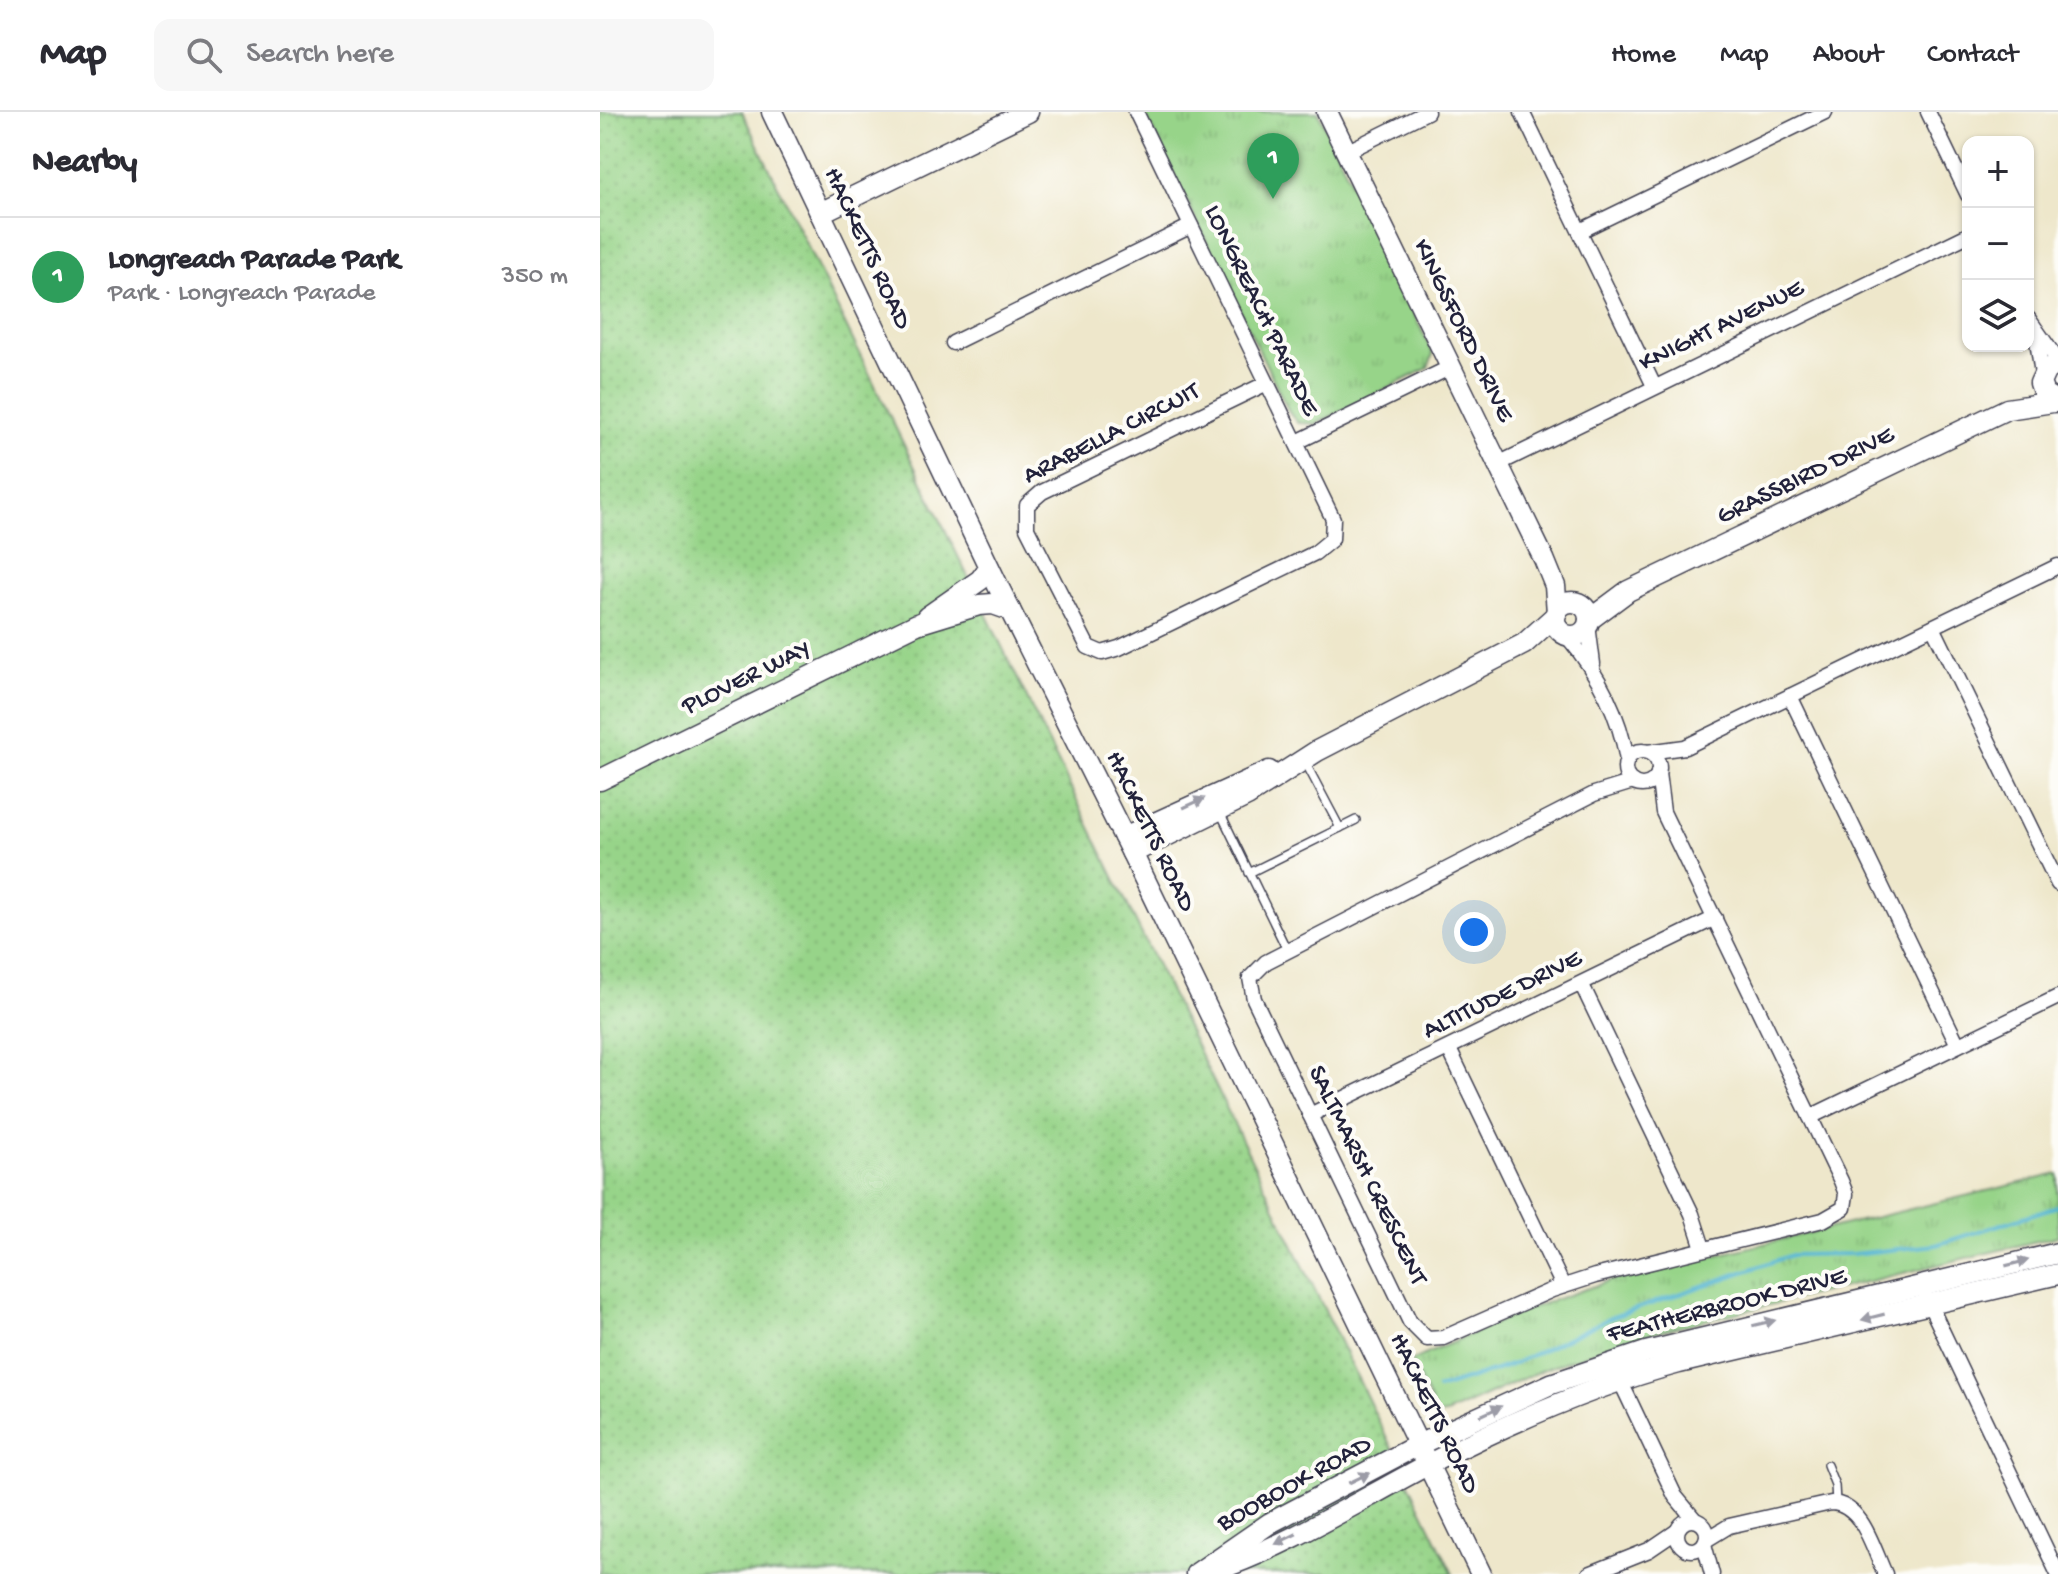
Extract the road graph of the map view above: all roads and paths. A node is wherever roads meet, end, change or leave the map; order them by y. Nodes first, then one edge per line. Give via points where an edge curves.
1 (772, 112) edge
2 (1028, 112) edge
3 (1136, 112) edge
4 (1327, 112) edge
5 (1427, 112) edge
6 (1522, 112) edge
7 (1825, 112) edge
8 (1928, 112) edge
9 (1346, 152) junction
10 (1962, 183) edge
11 (820, 213) junction
12 (1191, 226) junction
13 (1580, 231) junction
14 (1962, 238) edge
15 (2034, 331) edge
16 (953, 343) dead end
17 (1451, 367) junction
18 (2050, 371) edge
19 (1267, 383) junction
20 (1654, 386) junction
21 (2056, 403) edge
22 (2007, 409) junction
23 (1297, 442) junction
24 (1498, 464) junction
25 (1334, 533) joint
26 (2058, 566) edge
27 (989, 568) junction
28 (1010, 610) junction
29 (1571, 619) junction
30 (917, 624) junction
31 (1933, 627) junction
32 (1593, 668) junction
33 (1790, 696) junction
34 (1620, 723) junction
35 (1685, 747) junction
36 (1646, 752) junction
37 (1311, 756) junction
38 (1626, 762) junction
39 (1658, 772) junction
40 (600, 780) edge
41 (1635, 783) junction
42 (1594, 794) junction
43 (1219, 810) junction
44 (1663, 812) junction
45 (1356, 820) dead end
46 (1340, 828) junction
47 (1128, 845) junction
48 (1249, 873) junction
49 (2058, 884) edge
50 (1715, 918) junction
51 (1288, 952) junction
52 (1582, 985) junction
53 (2058, 997) edge
54 (1958, 1045) junction
55 (1449, 1049) junction
56 (1310, 1115) junction
57 (1810, 1117) junction
58 (1703, 1248) junction
59 (2058, 1253) edge
60 (2058, 1274) edge
61 (1563, 1286) junction
62 (1926, 1295) junction
63 (1616, 1372) junction
64 (1420, 1444) junction
65 (1429, 1463) junction
66 (1827, 1465) dead end
67 (1675, 1496) junction
68 (1836, 1503) junction
69 (1678, 1529) junction
70 (1697, 1538) junction
71 (1649, 1550) junction
72 (1711, 1573) edge
73 (1196, 1574) edge
74 (1203, 1574) edge
75 (1481, 1574) edge
76 (1589, 1574) edge
77 (1885, 1574) edge
78 (2058, 1574) edge

1 - 11 street, HACKETTS ROAD
2 - 11 street
3 - 12 street, LONGREACH PARADE
4 - 9 street, KINGSFORD DRIVE
5 - 9 street
6 - 13 street
7 - 13 street
8 - 10 street
9 - 17 street, KINGSFORD DRIVE
11 - 27 street, HACKETTS ROAD
12 - 16 street
12 - 19 street, LONGREACH PARADE
13 - 20 street
14 - 20 street, KNIGHT AVENUE
15 - 18 street
17 - 23 street
17 - 24 street, KINGSFORD DRIVE
18 - 21 street via 2044,394
18 - 22 street, GRASSBIRD DRIVE
19 - 23 street, LONGREACH PARADE
19 - 25 street, ARABELLA CIRCUIT via 1042,492 1027,505 1027,528 1081,638 1102,653 1315,553
20 - 24 street, KNIGHT AVENUE
21 - 22 street, GRASSBIRD DRIVE
22 - 29 street, GRASSBIRD DRIVE
23 - 25 street, LONGREACH PARADE via 1333,519
24 - 29 street, KINGSFORD DRIVE
26 - 31 street
27 - 28 street, HACKETTS ROAD
27 - 30 street, PLOVER WAY
28 - 30 street, PLOVER WAY via 979,605
28 - 47 street, HACKETTS ROAD
29 - 32 street
29 - 32 street
29 - 37 street, GRASSBIRD DRIVE
30 - 40 street, PLOVER WAY
31 - 33 street
31 - 49 street
32 - 34 street
33 - 35 street
33 - 54 street
34 - 36 street
34 - 38 street
35 - 36 street
35 - 39 street
36 - 38 street via 1634,753
36 - 39 street via 1656,760
37 - 43 street, GRASSBIRD DRIVE
37 - 46 lane
47 -> 37 street, GRASSBIRD DRIVE via 1224,789
38 - 41 street via 1626,774
38 - 42 street
39 - 41 street via 1647,783
39 - 44 street
41 - 42 street
41 - 44 street
42 - 51 street, SALTMARSH CRESCENT
43 - 47 street, GRASSBIRD DRIVE
43 - 48 lane
44 - 50 street
45 - 46 lane
46 - 48 lane
47 - 64 street, HACKETTS ROAD via 1261,1127
48 - 51 lane
50 - 52 street, ALTITUDE DRIVE
50 - 57 street
51 - 56 street, SALTMARSH CRESCENT via 1257,968 1250,987
52 - 55 street, ALTITUDE DRIVE
52 - 58 street via 1692,1214
53 - 54 street
54 - 57 street
55 - 56 street, ALTITUDE DRIVE
55 - 61 street
56 - 61 street, SALTMARSH CRESCENT via 1422,1337 1443,1338
57 - 58 street, SALTMARSH CRESCENT via 1841,1181 1846,1202 1837,1214
58 - 61 street, SALTMARSH CRESCENT
62 -> 59 street, FEATHERBROOK DRIVE
60 - 62 street, FEATHERBROOK DRIVE
62 - 63 street, FEATHERBROOK DRIVE via 1679,1363
62 - 78 street
64 -> 63 street, FEATHERBROOK DRIVE via 1551,1384
63 - 65 street, FEATHERBROOK DRIVE
63 - 67 street
64 - 65 street, HACKETTS ROAD
73 -> 64 street, BOOBOOK ROAD via 1270,1523
65 -> 74 street, BOOBOOK ROAD via 1396,1485 1260,1552
65 - 75 street, HACKETTS ROAD
66 - 68 lane
67 - 69 street
67 - 70 street
68 - 70 street
68 - 77 street via 1855,1513
69 - 70 street
69 - 70 street via 1677,1540
69 - 71 street
70 - 71 street
70 - 72 street
71 - 76 street

